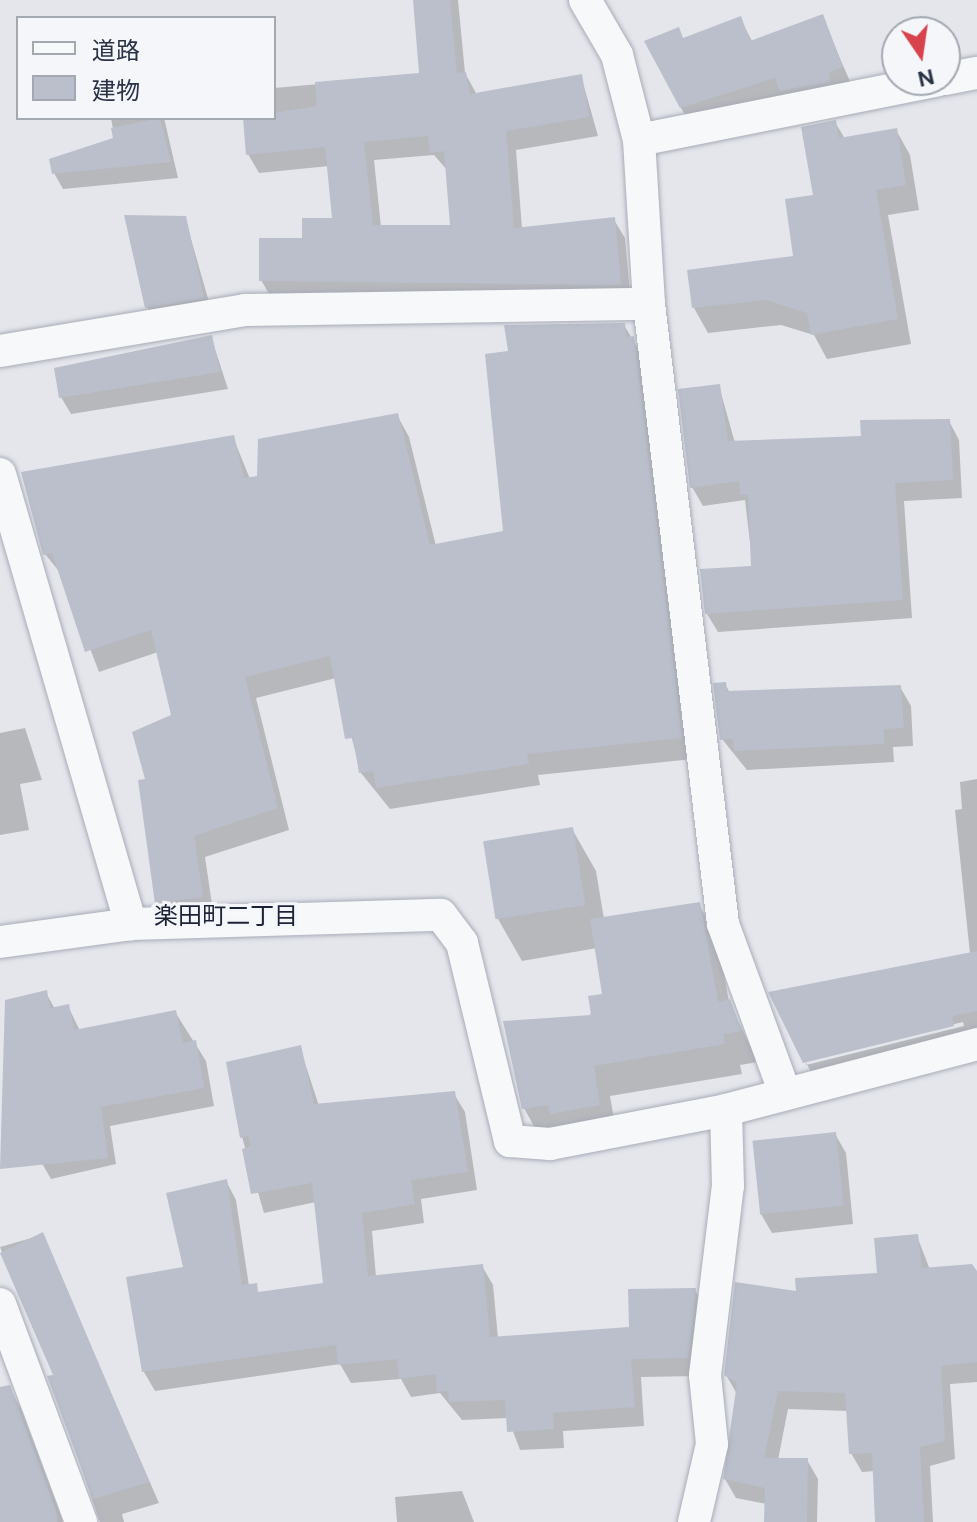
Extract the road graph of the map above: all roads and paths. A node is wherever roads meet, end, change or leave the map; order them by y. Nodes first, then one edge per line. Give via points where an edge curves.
1 (585, 0) edge
2 (881, 91) edge
3 (639, 140) junction
4 (649, 304) junction
5 (0, 351) edge
6 (0, 474) edge
7 (131, 924) junction
8 (0, 942) edge
9 (977, 1044) edge
10 (785, 1093) junction
11 (726, 1110) junction
12 (0, 1304) edge
13 (81, 1522) edge
14 (694, 1522) edge

1 - 3 street via 617,55
2 - 3 street
3 - 4 street
4 - 5 street via 245,310
4 - 10 street via 723,924
6 - 7 street
7 - 8 street
7 - 11 street via 441,915 462,943 510,1141 550,1144
9 - 10 street
10 - 11 street
11 - 14 street via 728,1186 705,1375 712,1444
12 - 13 street

